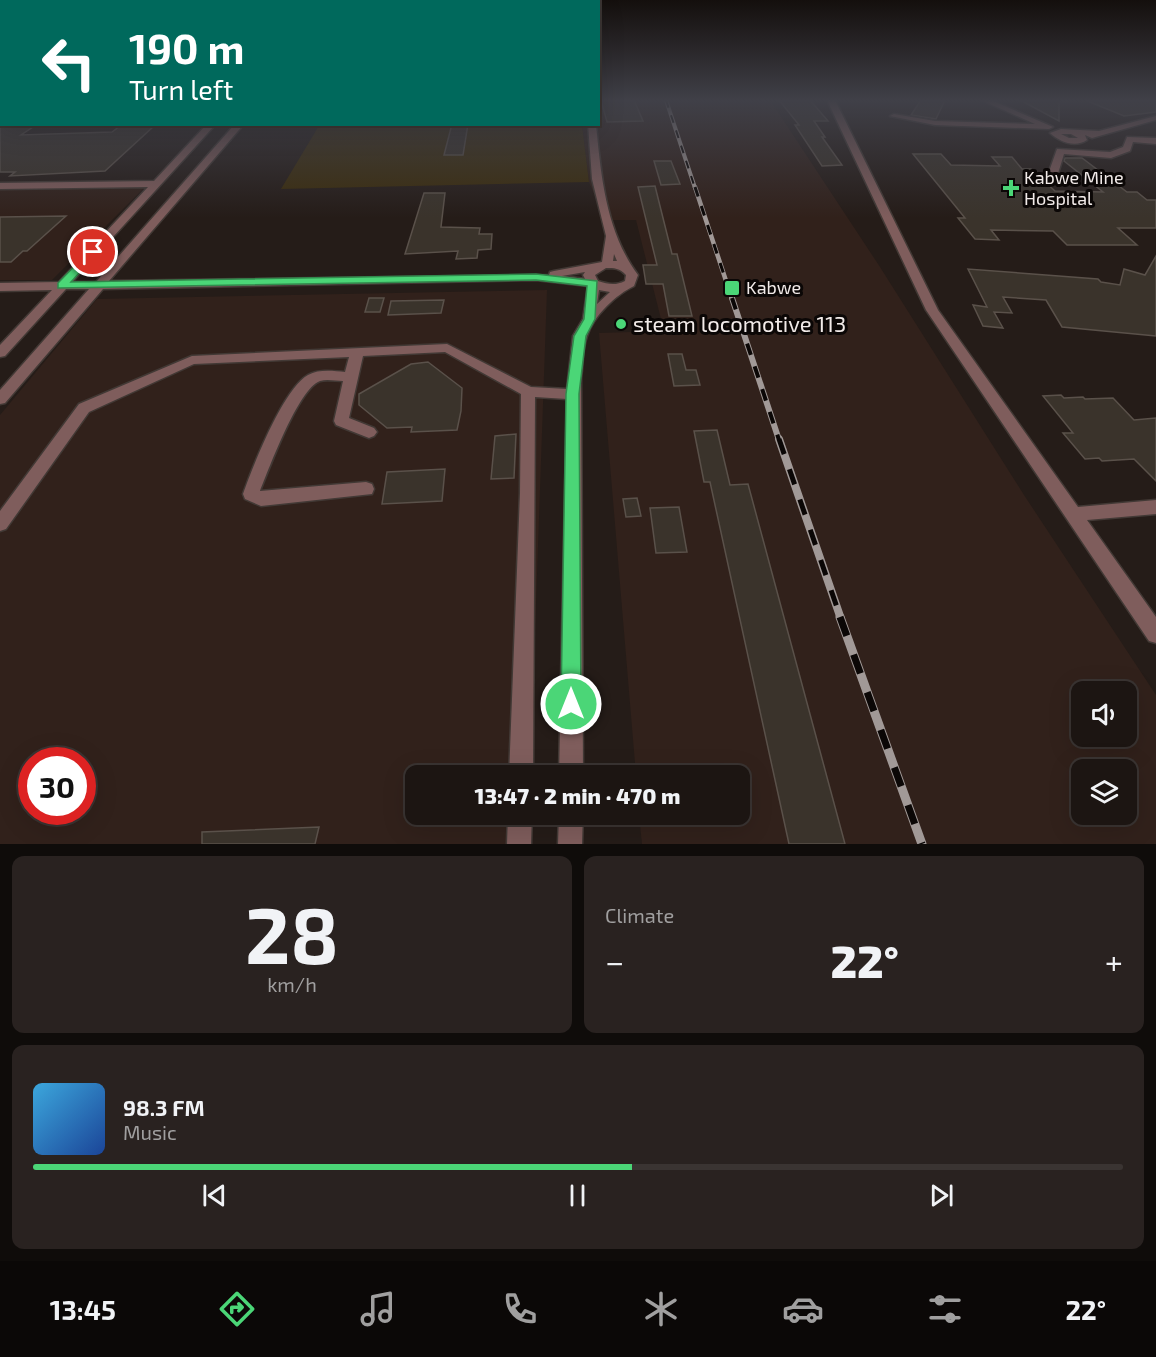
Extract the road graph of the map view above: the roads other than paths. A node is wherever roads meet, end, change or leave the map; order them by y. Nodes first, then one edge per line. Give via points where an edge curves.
1 (198, 139) edge
2 (227, 139) edge
3 (593, 139) edge
4 (850, 139) edge
5 (1064, 139) edge
6 (1081, 139) edge
7 (1084, 139) edge
8 (1156, 141) edge
9 (1121, 153) junction
10 (1052, 180) dead end
11 (156, 184) junction
12 (0, 186) edge
13 (611, 236) junction
14 (604, 265) junction
15 (626, 268) junction
16 (536, 277) junction
17 (594, 284) junction
18 (99, 285) junction
19 (62, 286) junction
20 (0, 287) edge
21 (620, 288) junction
22 (590, 319) junction
23 (357, 352) junction
24 (0, 353) edge
25 (351, 376) junction
26 (528, 392) junction
27 (573, 394) junction
28 (0, 399) edge
29 (369, 432) dead end
30 (366, 489) dead end
31 (1156, 507) edge
32 (1073, 514) junction
33 (0, 524) edge
34 (1156, 634) edge
35 (521, 765) edge
36 (571, 765) edge
37 (520, 825) edge
38 (571, 825) edge
39 (519, 844) edge
40 (570, 844) edge

1 - 11 street
2 - 18 street
3 - 13 street via 597,179
4 - 32 street via 932,310
5 - 6 street
7 - 9 street
8 - 9 street via 1130,140
9 - 10 street via 1088,155 1060,151
11 - 12 street
11 - 19 street
13 - 14 street
13 - 15 street
14 - 15 street
14 - 16 street
14 - 17 street via 589,275
15 - 21 street via 632,279
16 - 17 street
16 - 18 street
17 - 21 street
17 - 22 street
18 - 19 street
18 - 28 street
19 - 20 street
19 - 24 street
21 - 22 street
22 - 27 street via 580,336
23 - 25 street
23 - 26 street via 447,348
23 - 33 street via 192,360 84,408
25 - 29 street via 341,421
25 - 30 street via 315,378 303,386 262,461 251,494 261,499
26 - 27 street
26 - 35 street
27 - 36 street
31 - 32 street
32 - 34 street
37 - 39 street
38 - 40 street

